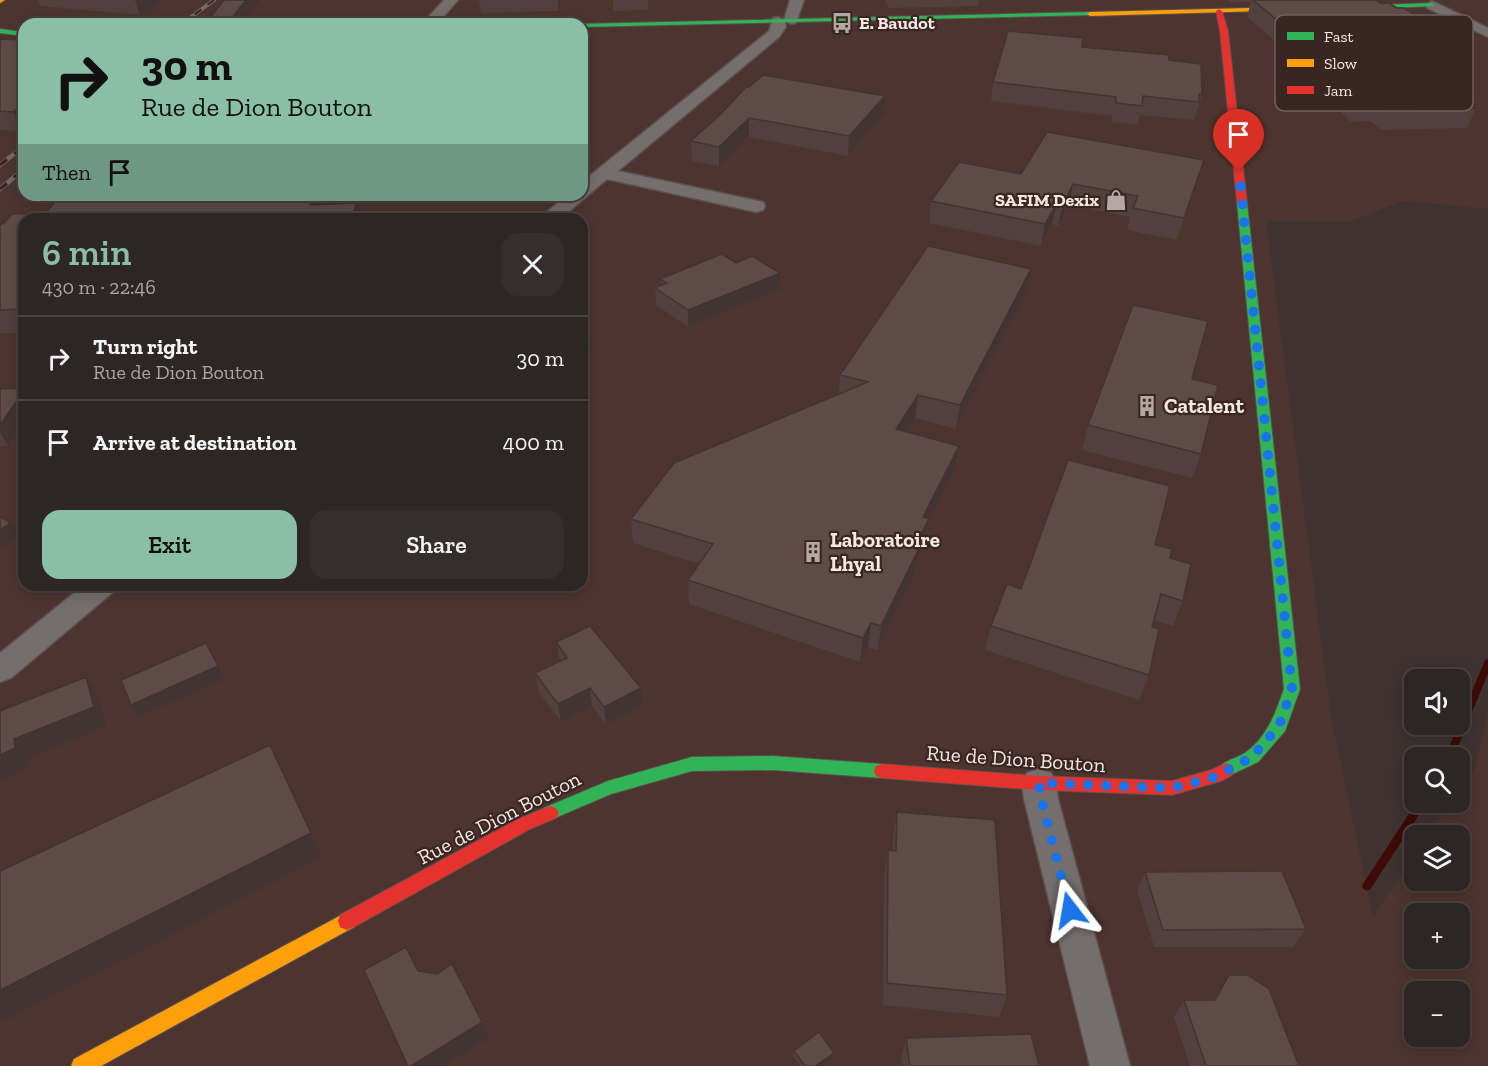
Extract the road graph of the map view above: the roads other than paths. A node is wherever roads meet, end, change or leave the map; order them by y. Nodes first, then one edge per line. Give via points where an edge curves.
1 (451, 0) edge
2 (797, 0) edge
3 (1427, 2) edge
4 (1336, 8) edge
5 (1303, 9) edge
6 (1219, 11) junction
7 (1453, 15) edge
8 (434, 18) edge
9 (785, 20) junction
10 (588, 25) edge
11 (1473, 25) edge
12 (0, 31) edge
13 (18, 33) edge
14 (1488, 33) edge
15 (604, 173) junction
16 (588, 186) edge
17 (570, 201) edge
18 (756, 206) dead end
19 (556, 213) edge
20 (96, 591) edge
21 (0, 670) edge
22 (1039, 783) junction
23 (81, 1066) edge
24 (1110, 1066) edge

1 - 8 street
2 - 9 street
3 - 4 street
3 - 7 street
5 - 6 street
6 - 9 street
6 - 22 street, Rue de Dion Bouton via 1292,689 1279,726 1252,757 1215,777 1172,788
9 - 10 street
9 - 15 street via 774,34
11 - 14 street
12 - 13 street
15 - 16 street
15 - 18 street
17 - 19 street
20 - 21 street
22 - 23 street, Rue de Dion Bouton via 773,763 692,764 608,788 524,824
22 - 24 street

